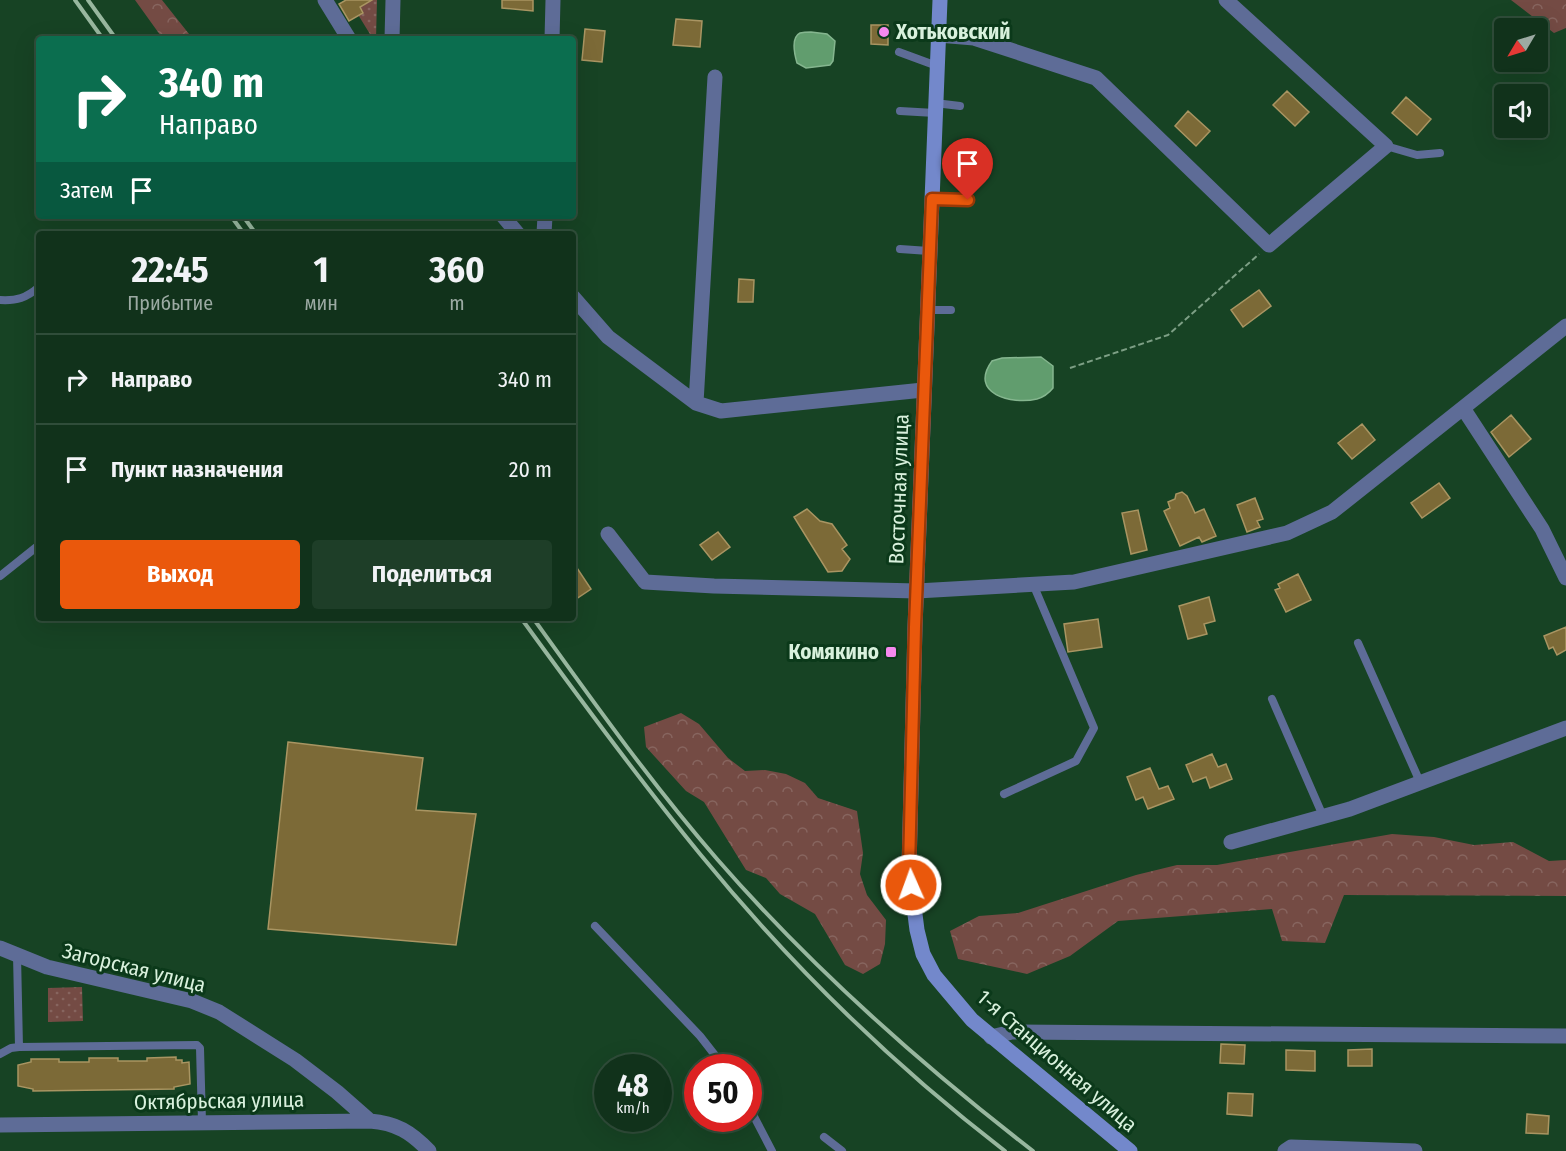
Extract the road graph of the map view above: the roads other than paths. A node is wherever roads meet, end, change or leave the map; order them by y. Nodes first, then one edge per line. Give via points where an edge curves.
1 (325, 0) edge
2 (393, 0) edge
3 (553, 0) edge
4 (940, 0) edge
5 (1226, 0) edge
6 (938, 35) junction
7 (347, 36) edge
8 (392, 36) edge
9 (552, 36) edge
10 (899, 52) dead end
11 (937, 66) junction
12 (715, 77) dead end
13 (960, 106) dead end
14 (935, 108) junction
15 (900, 111) dead end
16 (1386, 146) junction
17 (1440, 153) dead end
18 (932, 199) junction
19 (968, 200) dead end
20 (506, 219) edge
21 (516, 231) edge
22 (900, 249) dead end
23 (929, 251) junction
24 (36, 290) edge
25 (0, 300) edge
26 (576, 300) edge
27 (927, 310) junction
28 (951, 310) dead end
29 (1566, 326) edge
30 (924, 390) junction
31 (696, 404) junction
32 (1463, 408) junction
33 (608, 534) dead end
34 (36, 547) edge
35 (0, 576) edge
36 (1566, 578) edge
37 (1033, 584) junction
38 (916, 591) junction
39 (1358, 643) dead end
40 (1272, 699) dead end
41 (1566, 728) edge
42 (1420, 782) junction
43 (1004, 794) dead end
44 (1323, 816) junction
45 (1231, 842) dead end
46 (595, 926) dead end
47 (0, 948) edge
48 (17, 955) junction
49 (934, 975) joint
50 (1566, 1036) edge
51 (991, 1037) junction
52 (19, 1047) junction
53 (0, 1054) edge
54 (714, 1054) edge
55 (370, 1121) junction
56 (202, 1122) junction
57 (0, 1125) edge
58 (762, 1132) edge
59 (824, 1137) dead end
60 (429, 1151) edge
61 (772, 1151) edge
62 (842, 1151) edge
63 (1130, 1151) edge
64 (1285, 1151) edge
65 (1415, 1151) edge

1 - 7 street
2 - 8 street
3 - 9 street
4 - 6 main road, Восточная улица
5 - 16 street
6 - 11 main road, Восточная улица
6 - 16 street via 974,38 1096,78 1269,245
10 - 11 lane
11 - 14 main road, Восточная улица
12 - 31 street
13 - 14 lane
14 - 15 lane
14 - 18 main road, Восточная улица
16 - 17 lane via 1417,155
18 - 19 lane
18 - 23 main road, Восточная улица
20 - 21 street
22 - 23 lane
23 - 27 main road, Восточная улица
24 - 25 lane via 28,297
26 - 31 street via 608,337
27 - 28 lane
27 - 30 main road, Восточная улица
29 - 32 street
30 - 31 street via 721,411
30 - 38 main road, Восточная улица
32 - 36 street via 1542,529
32 - 37 street via 1332,512 1287,533 1074,582
33 - 38 street via 645,582
34 - 35 lane
37 - 38 street
37 - 43 lane via 1094,728 1076,761
38 - 49 main road, Восточная улица via 909,868 917,930
39 - 42 lane
40 - 44 lane
41 - 42 street
42 - 44 street
44 - 45 street
46 - 54 lane
47 - 48 street, Загорская улица
48 - 52 lane
48 - 55 street, Загорская улица via 47,967 192,1001 219,1012 295,1060
49 - 51 main road, 1-я Станционная улица
50 - 51 street via 1012,1032
51 - 63 main road, 1-я Станционная улица
52 - 53 lane
52 - 56 lane via 197,1045
55 - 56 street, Октябрьская улица
55 - 60 street, Октябрьская улица via 388,1122 404,1129
56 - 57 street, Октябрьская улица
58 - 61 lane
59 - 62 lane
64 - 65 street via 1291,1147

